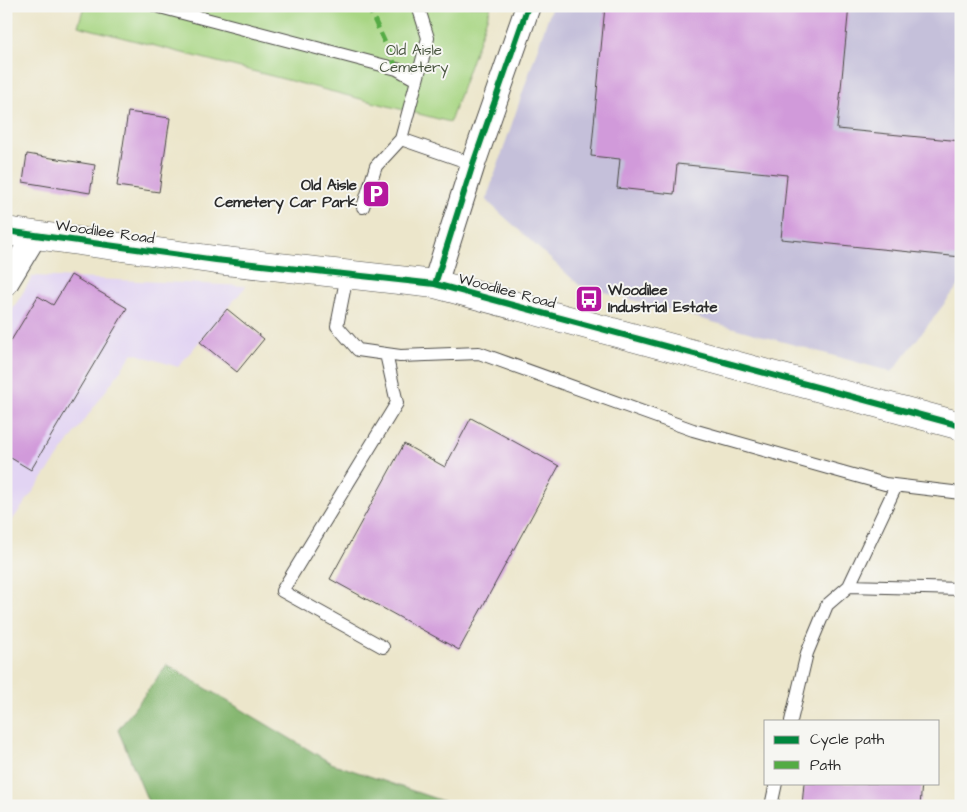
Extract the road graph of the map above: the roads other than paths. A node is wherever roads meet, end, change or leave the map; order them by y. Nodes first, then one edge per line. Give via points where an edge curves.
1 (156, 6) edge
2 (418, 6) edge
3 (528, 6) edge
4 (417, 80) junction
5 (401, 139) junction
6 (473, 164) junction
7 (363, 207) dead end
8 (6, 231) edge
9 (35, 235) junction
10 (347, 275) junction
11 (6, 283) edge
12 (435, 284) junction
13 (386, 354) junction
14 (961, 426) edge
15 (896, 486) junction
16 (961, 493) edge
17 (849, 586) junction
18 (961, 589) edge
19 (383, 647) dead end
20 (791, 720) edge
21 (776, 784) edge
22 (771, 806) edge

1 - 4 lane via 397,69
2 - 4 lane via 428,38
3 - 6 street
4 - 5 lane
5 - 6 lane
5 - 7 lane via 376,166
6 - 12 street
8 - 9 street, Woodilee Road
9 - 10 street, Woodilee Road
9 - 11 street
10 - 12 street, Woodilee Road
10 - 13 lane via 337,326 358,350
12 - 14 street, Woodilee Road
13 - 15 lane via 479,353 693,430
13 - 19 lane via 397,403 282,591
15 - 16 lane
15 - 17 lane
17 - 18 lane
17 - 20 lane via 827,605 807,653
21 - 22 lane

